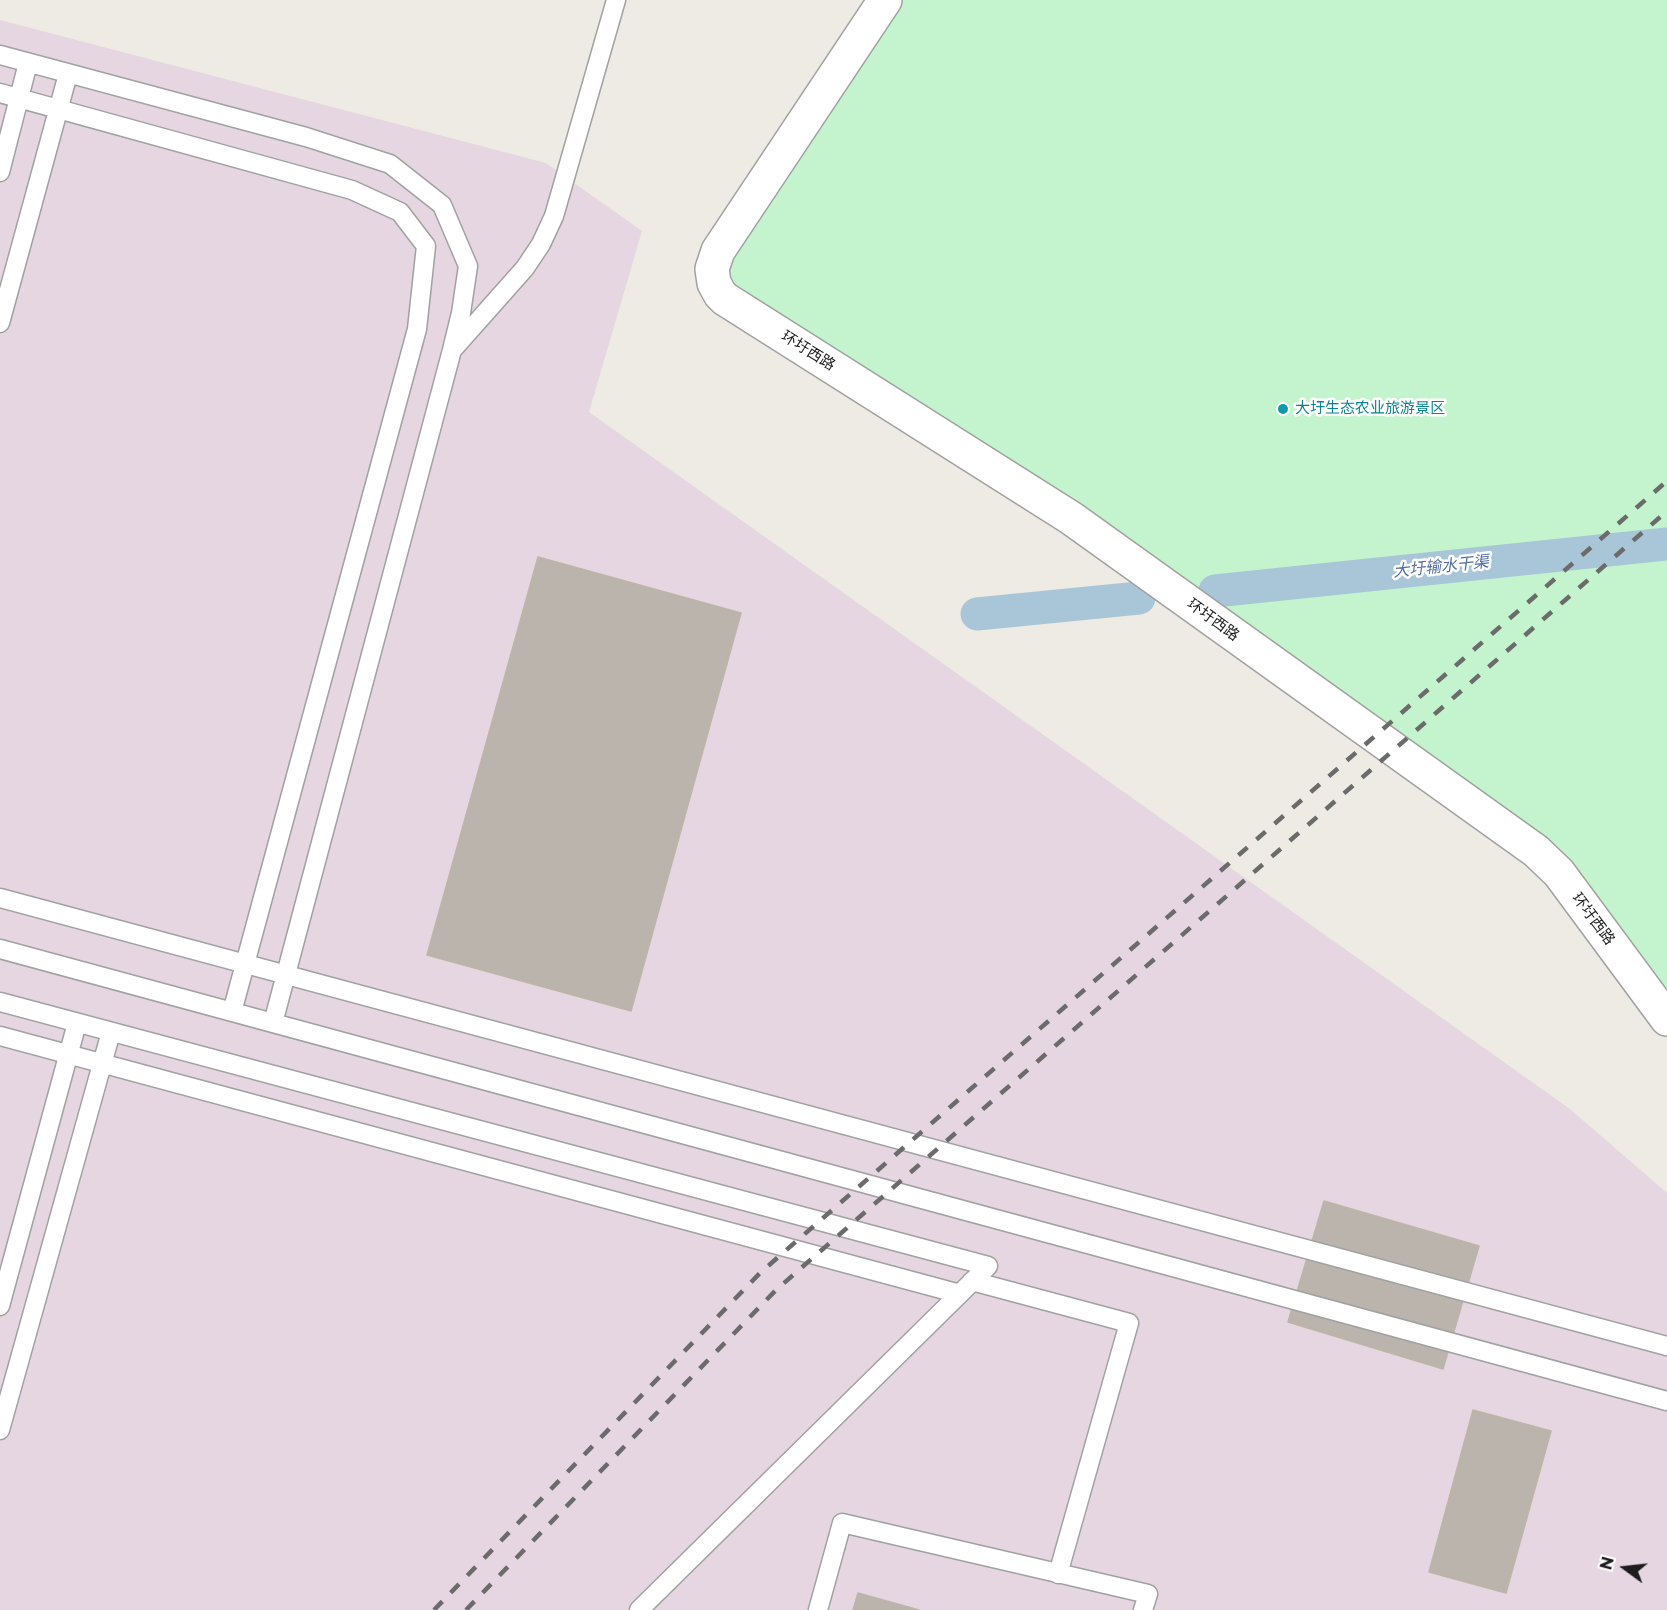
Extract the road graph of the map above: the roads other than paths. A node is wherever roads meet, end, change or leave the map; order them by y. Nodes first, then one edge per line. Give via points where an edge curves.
1 (616, 0) edge
2 (885, 0) edge
3 (0, 55) edge
4 (28, 63) junction
5 (68, 74) junction
6 (0, 93) edge
7 (20, 98) junction
8 (58, 109) junction
9 (0, 172) edge
10 (0, 323) edge
11 (452, 350) junction
12 (0, 898) edge
13 (0, 949) edge
14 (245, 964) junction
15 (286, 975) junction
16 (0, 1002) edge
17 (232, 1012) junction
18 (1667, 1019) edge
19 (77, 1023) junction
20 (273, 1023) junction
21 (111, 1032) junction
22 (0, 1036) edge
23 (69, 1055) junction
24 (102, 1063) junction
25 (966, 1288) junction
26 (0, 1306) edge
27 (1667, 1346) edge
28 (1667, 1401) edge
29 (0, 1430) edge
30 (1059, 1574) junction
31 (639, 1610) edge
32 (818, 1610) edge
33 (1143, 1610) edge

1 - 11 lane via 554,216 541,244 525,268
2 - 18 street, 环圩西路 via 718,251 712,276 717,290 725,299 1071,518 1536,851 1559,873
3 - 4 lane
4 - 5 lane
4 - 7 lane
5 - 8 lane
5 - 11 lane via 306,137 390,164 441,205 468,266
6 - 7 lane
7 - 8 lane
7 - 9 lane
8 - 10 lane
8 - 14 lane via 352,190 399,212 426,246 417,328
11 - 15 lane
12 - 14 lane
13 - 17 lane
14 - 15 lane
14 - 17 lane
15 - 20 lane
15 - 27 lane
16 - 19 lane
17 - 20 lane
19 - 21 lane
19 - 23 lane
20 - 28 lane
21 - 24 lane
21 - 25 lane via 988,1266
22 - 23 lane
23 - 24 lane
23 - 26 lane
24 - 25 lane
24 - 29 lane
25 - 30 lane via 1129,1323
25 - 31 lane
30 - 32 lane via 842,1523
30 - 33 lane via 1148,1594

